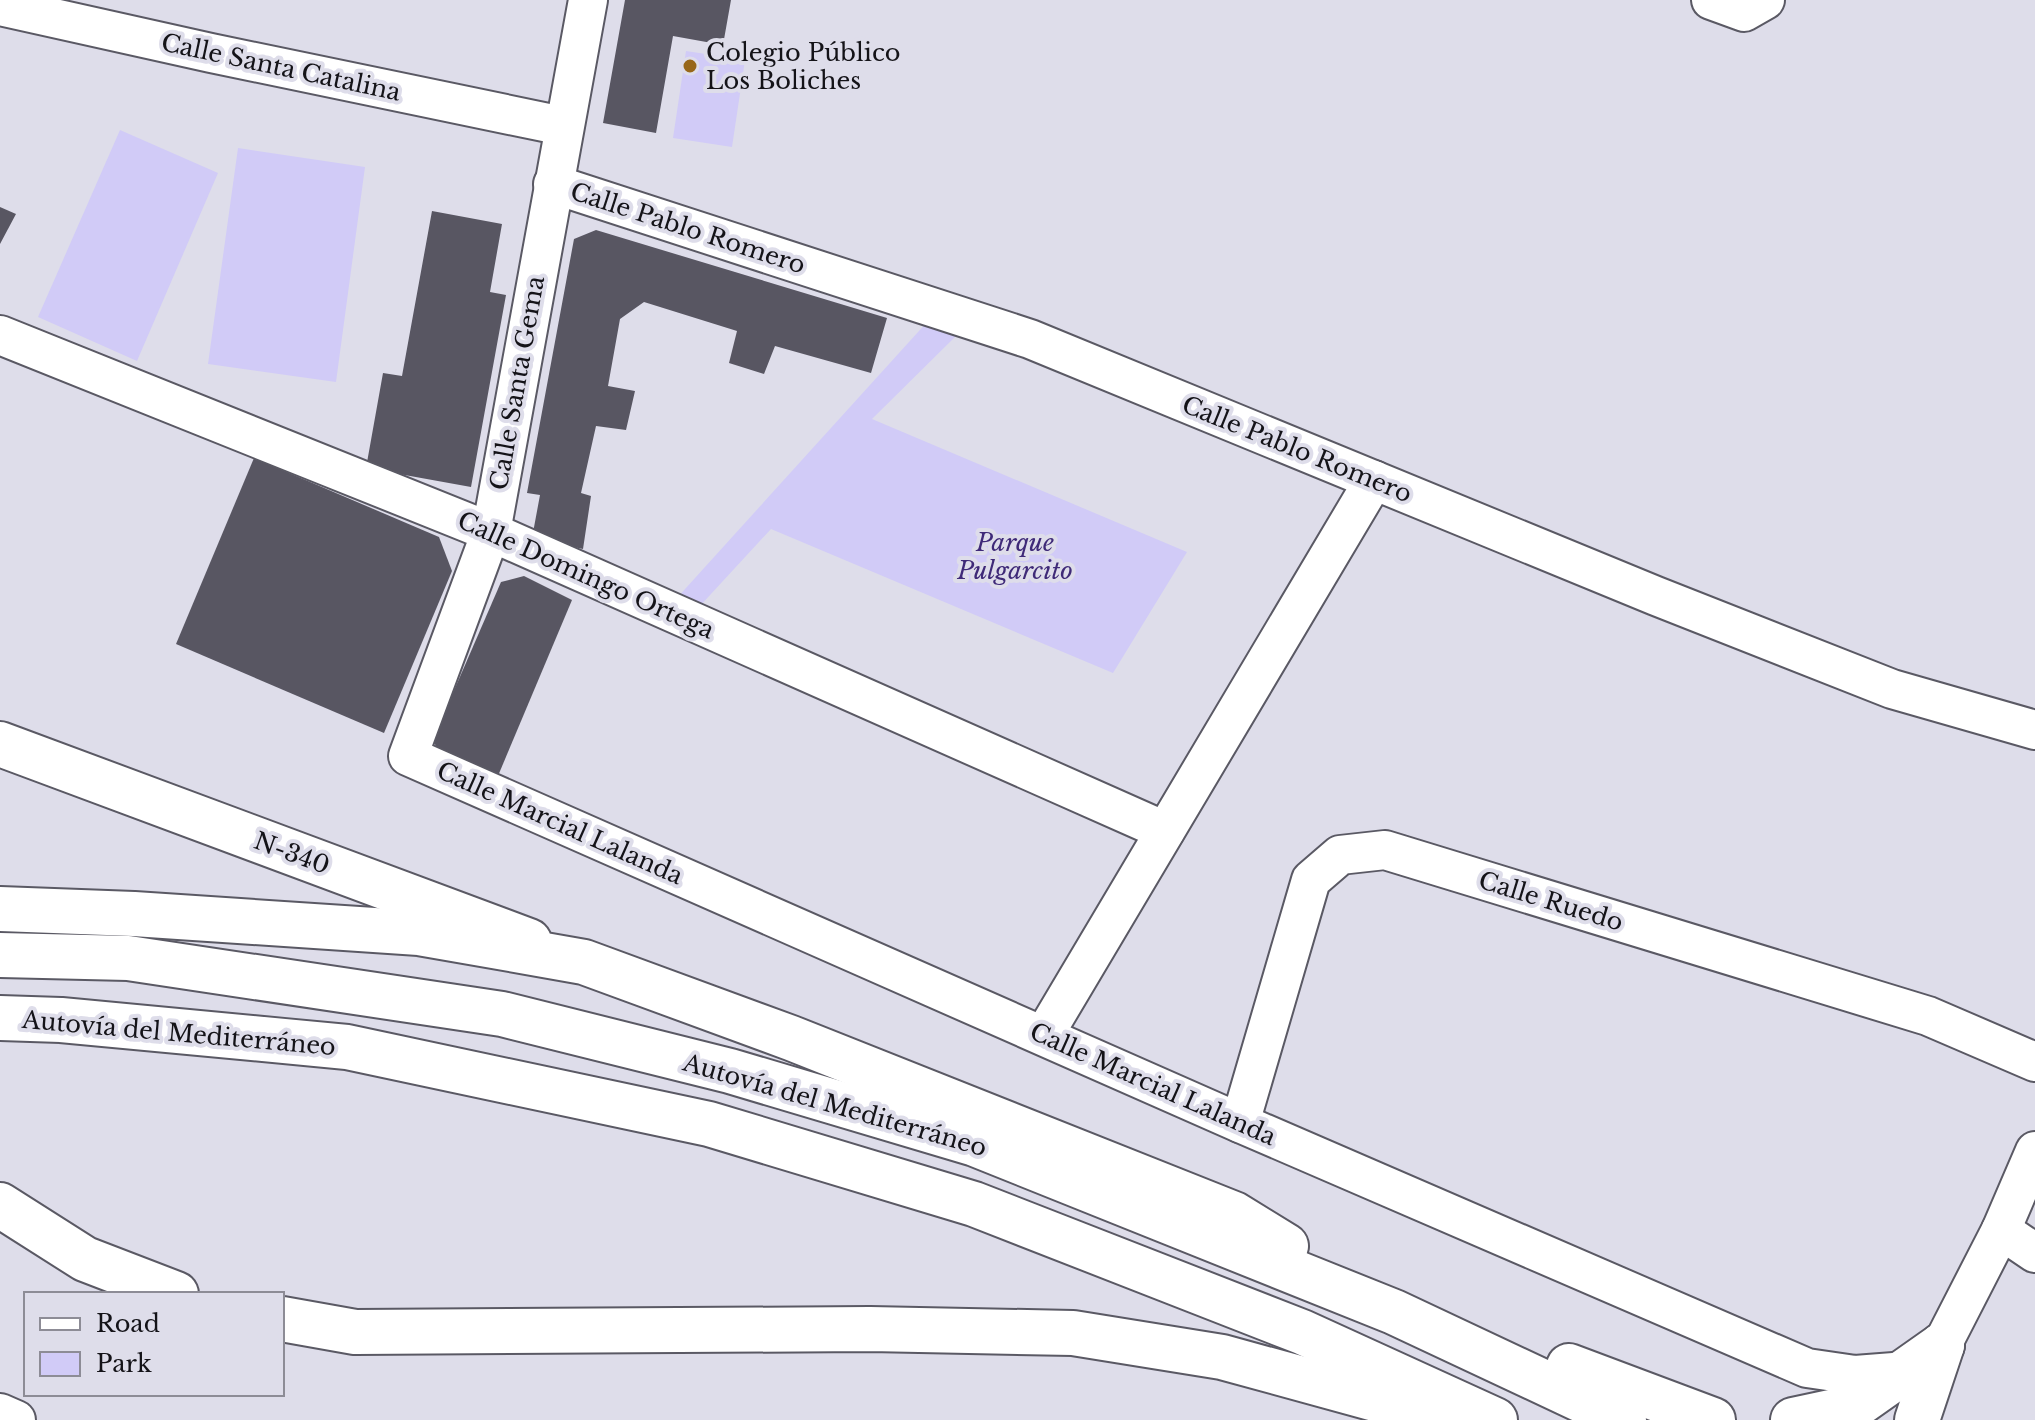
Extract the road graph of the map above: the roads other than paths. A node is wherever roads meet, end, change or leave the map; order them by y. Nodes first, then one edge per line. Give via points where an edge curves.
1 (588, 0) edge
2 (1711, 0) edge
3 (1765, 0) edge
4 (0, 6) edge
5 (563, 126) junction
6 (553, 184) junction
7 (0, 335) edge
8 (1374, 480) junction
9 (491, 532) junction
10 (2035, 730) edge
11 (0, 744) edge
12 (408, 756) joint
13 (1165, 831) junction
14 (0, 909) edge
15 (0, 955) edge
16 (584, 962) junction
17 (0, 1018) edge
18 (1044, 1035) junction
19 (2035, 1062) edge
20 (1240, 1123) junction
21 (2035, 1151) edge
22 (0, 1205) edge
23 (2001, 1230) junction
24 (2035, 1253) edge
25 (171, 1292) edge
26 (1394, 1312) junction
27 (284, 1319) edge
28 (1942, 1345) junction
29 (1222, 1357) junction
30 (1494, 1359) junction
31 (1907, 1371) junction
32 (0, 1413) edge
33 (16, 1420) edge
34 (1356, 1420) edge
35 (1421, 1420) edge
36 (1495, 1420) edge
37 (1624, 1420) edge
38 (1713, 1420) edge
39 (1793, 1420) edge
40 (1917, 1420) edge

1 - 5 street, Calle Santa Gema
2 - 3 street via 1744,12
4 - 5 street, Calle Santa Catalina
5 - 6 street, Calle Santa Gema
6 - 8 street, Calle Pablo Romero via 1030,339
6 - 9 street, Calle Santa Gema
7 - 9 street, Calle Domingo Ortega
8 - 10 street, Calle Pablo Romero via 1892,689
8 - 13 street
9 - 12 street, Calle Santa Gema
9 - 13 street, Calle Domingo Ortega
11 - 16 main road, N-340
12 - 18 street, Calle Marcial Lalanda
13 - 18 street
14 - 16 main road via 419,933
15 - 26 main road, Autovía del Mediterráneo via 128,958 502,1014 730,1071 975,1144
16 - 26 main road via 1234,1214
17 - 36 main road, Autovía del Mediterráneo via 347,1047 709,1124 974,1204 1302,1332
18 - 20 street, Calle Marcial Lalanda
19 - 20 street, Calle Ruedo via 1928,1016 1385,850 1340,855 1311,880
20 - 31 street, Calle Marcial Lalanda via 1807,1368 1855,1375
21 - 23 street
22 - 25 main road via 85,1259
23 - 24 street
23 - 28 street
26 - 30 main road, Autovía del Mediterráneo
27 - 29 main road via 355,1332 1073,1333
28 - 31 main road
28 - 40 main road
29 - 34 main road
29 - 35 main road via 1375,1399
30 - 37 main road, Autovía del Mediterráneo
30 - 38 main road via 1572,1366
31 - 39 main road via 1854,1407
32 - 33 street

